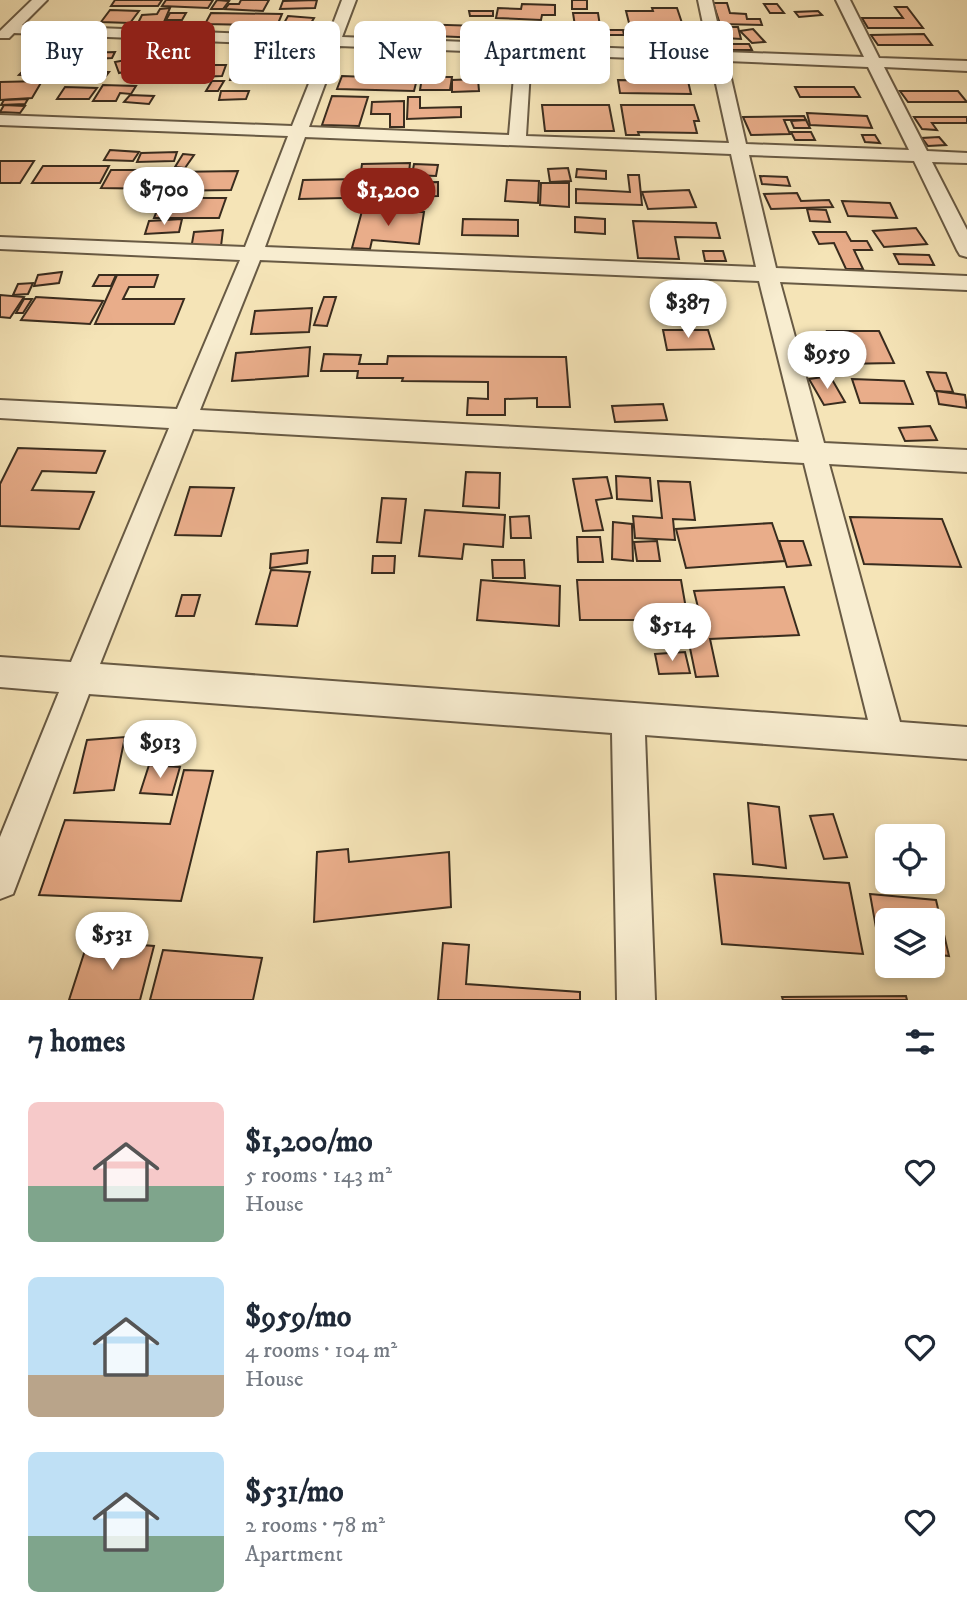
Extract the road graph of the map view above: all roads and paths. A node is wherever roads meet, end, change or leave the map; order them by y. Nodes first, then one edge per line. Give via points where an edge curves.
1 (40, 0) edge
2 (349, 0) edge
3 (705, 0) edge
4 (843, 0) edge
5 (710, 21) edge
6 (340, 22) edge
7 (5, 34) edge
8 (229, 40) edge
9 (340, 43) edge
10 (460, 48) edge
11 (733, 57) edge
12 (875, 62) junction
13 (967, 66) edge
14 (316, 84) edge
15 (521, 84) edge
16 (725, 84) edge
17 (0, 120) edge
18 (299, 133) junction
19 (517, 142) junction
20 (741, 150) junction
21 (920, 156) junction
22 (967, 158) edge
23 (0, 243) edge
24 (967, 250) edge
25 (252, 254) junction
26 (768, 277) junction
27 (967, 283) edge
28 (0, 409) edge
29 (183, 419) junction
30 (812, 451) junction
31 (967, 461) edge
32 (0, 672) edge
33 (79, 679) junction
34 (628, 718) junction
35 (888, 737) junction
36 (967, 743) edge
37 (0, 881) edge
38 (636, 1000) edge

1 - 7 street
2 - 6 street
3 - 5 street
4 - 12 street
7 - 8 street
9 - 10 street
11 - 12 street
12 - 13 street
12 - 21 street
14 - 18 street
15 - 19 street
16 - 20 street
17 - 18 street
18 - 19 street
18 - 25 street
19 - 20 street
20 - 21 street
20 - 26 street
21 - 22 street
21 - 24 street
23 - 25 street
25 - 26 street
25 - 29 street
26 - 27 street
26 - 30 street
28 - 29 street
29 - 30 street
29 - 33 street
30 - 31 street
30 - 35 street
32 - 33 street
33 - 34 street
33 - 37 street
34 - 35 street
34 - 38 street
35 - 36 street

